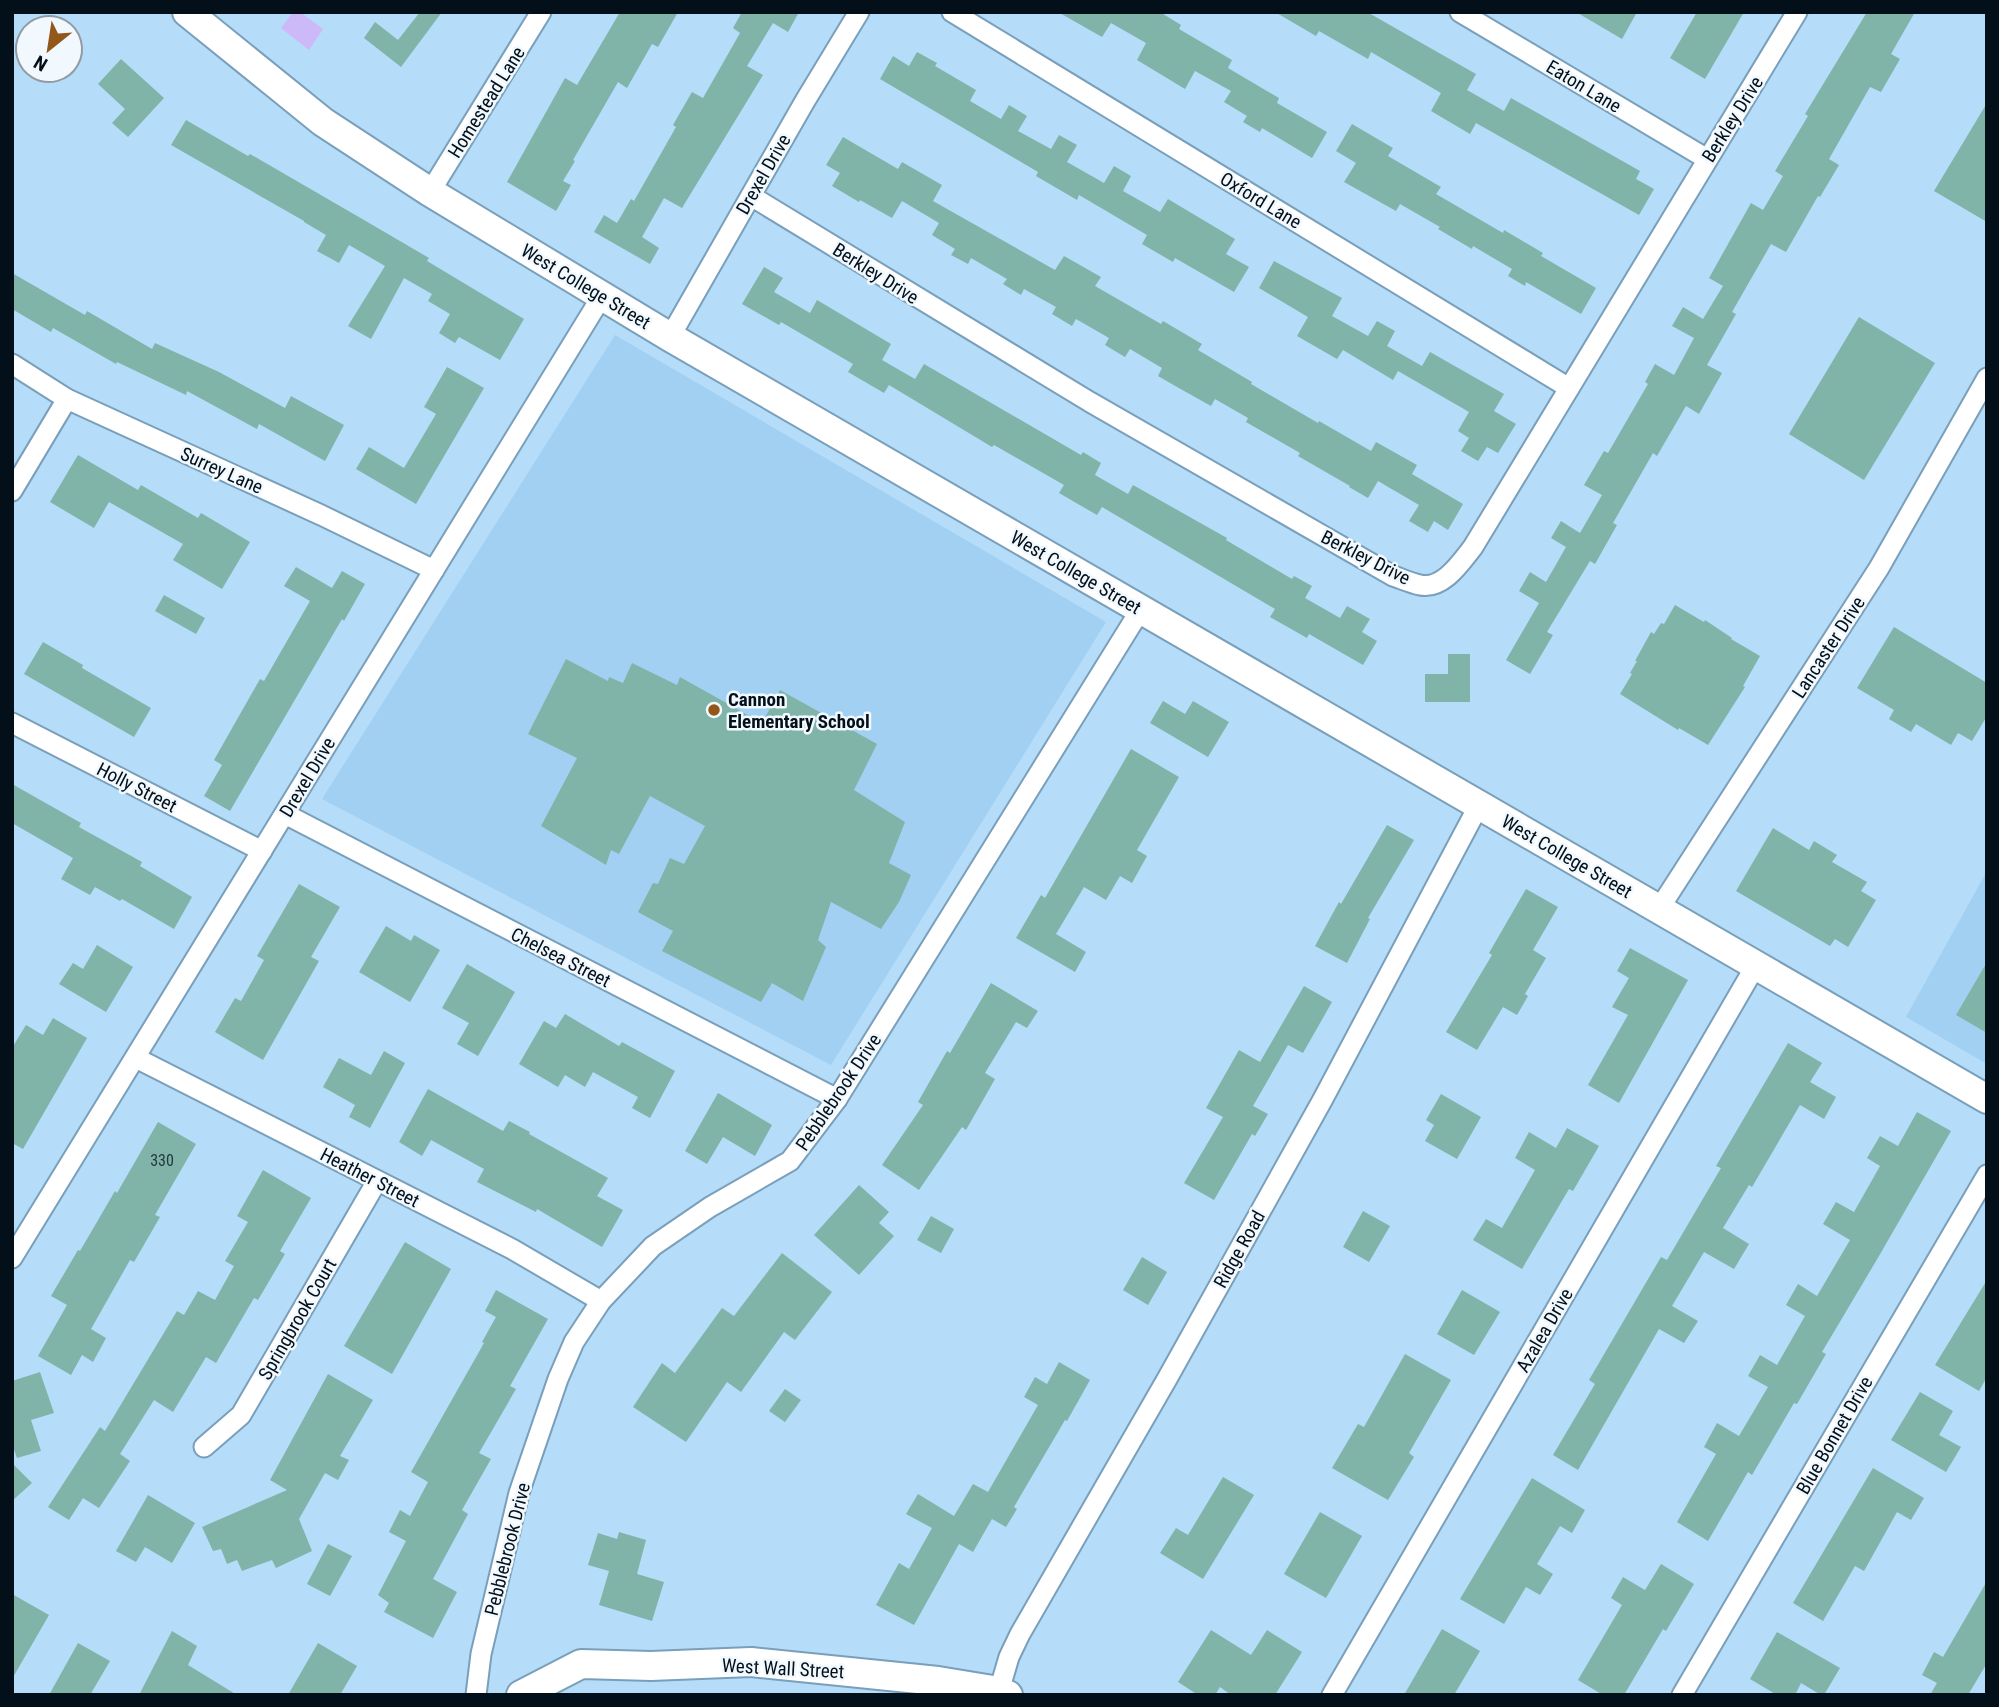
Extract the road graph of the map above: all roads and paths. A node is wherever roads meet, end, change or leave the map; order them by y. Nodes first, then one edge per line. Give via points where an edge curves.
1 (187, 12) edge
2 (541, 12) edge
3 (859, 12) edge
4 (952, 12) edge
5 (1460, 12) edge
6 (1797, 12) edge
7 (1707, 159) junction
8 (430, 192) junction
9 (751, 196) junction
10 (602, 296) junction
11 (670, 337) junction
12 (12, 364) edge
13 (1987, 378) edge
14 (1569, 388) junction
15 (67, 399) junction
16 (12, 491) edge
17 (434, 570) junction
18 (1140, 609) junction
19 (12, 723) edge
20 (1479, 805) junction
21 (285, 814) junction
22 (262, 851) junction
23 (1659, 909) junction
24 (1756, 965) junction
25 (136, 1058) junction
26 (837, 1099) junction
27 (1987, 1099) edge
28 (1987, 1175) edge
29 (377, 1181) junction
30 (12, 1258) edge
31 (601, 1301) junction
32 (204, 1447) dead end
33 (1004, 1693) edge
34 (476, 1695) edge
35 (521, 1695) edge
36 (1332, 1695) edge
37 (1682, 1695) edge

1 - 8 street, West College Street via 323,122
2 - 8 street, Homestead Lane
3 - 9 street, Drexel Drive
4 - 14 street, Oxford Lane
5 - 7 street, Eaton Lane
6 - 7 street, Berkley Drive
7 - 14 street, Berkley Drive
8 - 10 street, West College Street
9 - 11 street, Drexel Drive
9 - 14 street, Berkley Drive via 1090,402 1393,576 1423,586 1435,584 1453,571 1473,547
10 - 11 street, West College Street
10 - 17 street, Drexel Drive
11 - 18 street, West College Street
12 - 15 street, Surrey Lane
13 - 23 street, Lancaster Drive via 1879,568
15 - 16 street
15 - 17 street, Surrey Lane
17 - 21 street, Drexel Drive
18 - 20 street, West College Street
18 - 26 street, Pebblebrook Drive
19 - 22 street, Holly Street
20 - 23 street, West College Street
20 - 33 street, Ridge Road via 1324,1099 1020,1634 1009,1657
21 - 22 street, Drexel Drive
21 - 26 street, Chelsea Street
22 - 25 street, Drexel Drive
23 - 24 street, West College Street
24 - 27 street, West College Street
24 - 36 street, Azalea Drive
25 - 29 street, Heather Street
25 - 30 street, Drexel Drive
26 - 31 street, Pebblebrook Drive via 790,1161 653,1246
28 - 37 street, Blue Bonnet Drive
29 - 31 street, Heather Street
29 - 32 street, Springbrook Court via 242,1415
31 - 34 street, Pebblebrook Drive via 574,1342 558,1379 519,1493 481,1654
33 - 35 street, West Wall Street via 938,1681 751,1662 581,1664

